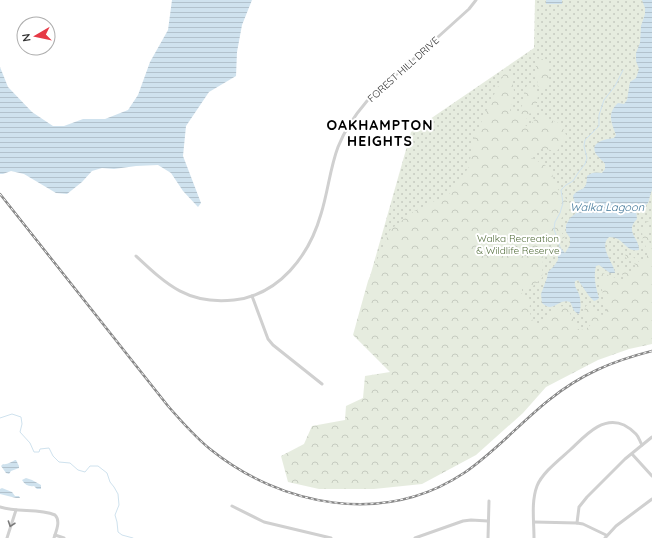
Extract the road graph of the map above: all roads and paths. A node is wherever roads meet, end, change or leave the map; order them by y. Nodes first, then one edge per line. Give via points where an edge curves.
1 (476, 0) edge
2 (136, 256) dead end
3 (252, 296) junction
4 (322, 384) dead end
5 (652, 437) edge
6 (642, 445) junction
7 (632, 454) junction
8 (652, 476) edge
9 (652, 499) edge
10 (489, 501) dead end
11 (232, 506) dead end
12 (0, 507) edge
13 (16, 510) junction
14 (488, 520) junction
15 (534, 522) junction
16 (577, 523) junction
17 (54, 537) edge
18 (606, 537) edge
19 (7, 538) edge
20 (64, 538) edge
21 (331, 538) edge
22 (415, 538) edge
23 (488, 538) edge
24 (534, 538) edge

1 - 3 street, FOREST HILL DRIVE via 360,109 339,145 321,214 303,255 281,280
2 - 3 street, FOREST HILL DRIVE via 170,285 192,296 217,301
3 - 4 street via 268,339
5 - 6 street
6 - 7 street
6 - 15 street via 628,427 620,424 604,423 593,429 551,467 537,485
7 - 8 street
7 - 16 street via 586,497 579,508
9 - 18 street via 616,526
10 - 14 street
11 - 21 street via 264,522
12 - 13 street
13 - 17 street via 55,515 58,520
13 -> 19 street
14 - 22 street via 463,521
14 - 23 street
15 - 16 street
15 - 24 street
16 - 18 street
17 - 20 street

